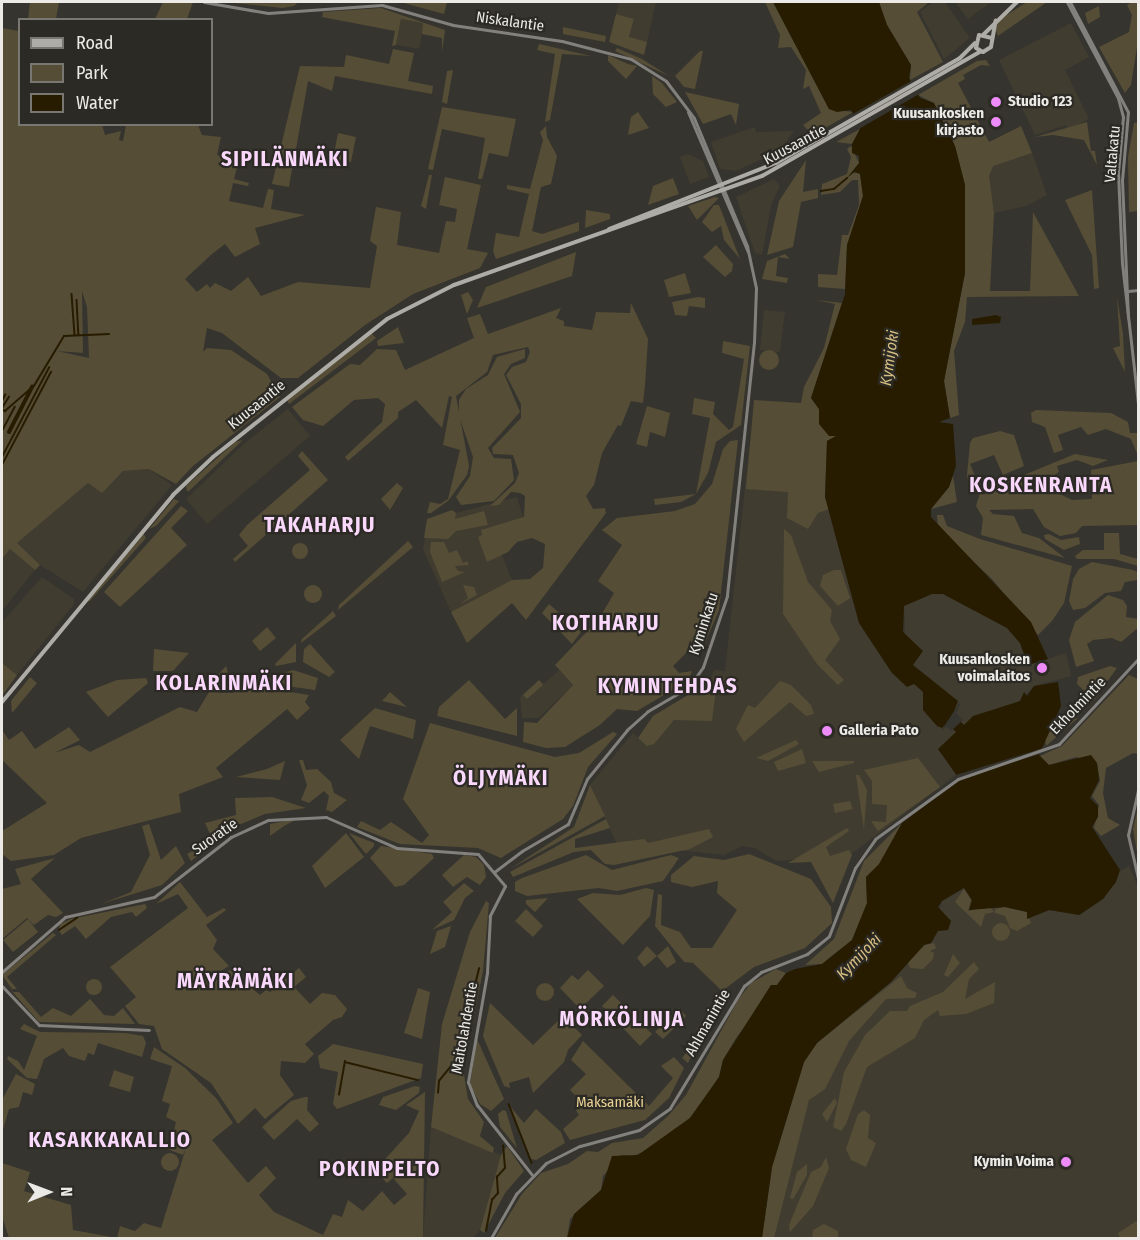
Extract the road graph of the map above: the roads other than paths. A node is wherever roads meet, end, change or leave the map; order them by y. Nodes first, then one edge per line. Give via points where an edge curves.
1 (204, 2) edge
2 (1017, 2) edge
3 (1069, 2) edge
4 (996, 20) junction
5 (984, 34) junction
6 (992, 38) junction
7 (975, 43) junction
8 (981, 51) junction
9 (721, 185) junction
10 (723, 191) junction
11 (606, 231) junction
12 (1138, 290) edge
13 (1126, 291) junction
14 (1138, 403) edge
15 (1138, 659) edge
16 (1137, 664) edge
17 (2, 702) edge
18 (958, 779) joint
19 (1138, 790) edge
20 (495, 872) junction
21 (1138, 878) edge
22 (2, 972) edge
23 (2, 986) edge
24 (149, 1030) dead end
25 (532, 1175) junction
26 (491, 1239) edge

1 - 9 street, Niskalantie via 268,13 382,5 467,28 572,43 644,65 671,87 688,110
2 - 4 main road
3 - 13 street, Valtakatu via 1128,112 1122,172
4 - 5 main road
4 - 6 main road
5 - 6 main road
5 - 7 main road, Kuusaantie
6 - 8 main road, Kuusaantie via 990,49
7 - 8 main road
7 - 9 main road, Kuusaantie via 965,54 776,163
8 - 10 main road, Kuusaantie via 777,169
9 - 10 street, Kyminkatu
9 - 11 main road, Kuusaantie
10 - 11 main road, Kuusaantie
10 - 20 street, Kyminkatu via 748,253 756,288 725,607 703,667 689,687 648,711 627,730 587,778 568,824 522,850
11 - 17 main road, Kuusaantie via 439,291 353,343 213,457 173,495
12 - 13 street
13 - 14 street
15 - 16 street, Ekholmintie
16 - 18 street, Ekholmintie via 1062,742
18 - 25 street, Ahlmanintie via 867,849 825,941 806,955 761,972 744,986 684,1090 664,1114 634,1132 570,1150
19 - 21 street via 1128,835
20 - 22 street, Suoratie via 476,853 397,848 326,818 276,819 231,837 154,897 65,918
20 - 25 street, Maitolahdentie via 505,886 490,916 487,973 467,1079 477,1105
23 - 24 street via 39,1025
25 - 26 street, Ahlmanintie via 511,1200

